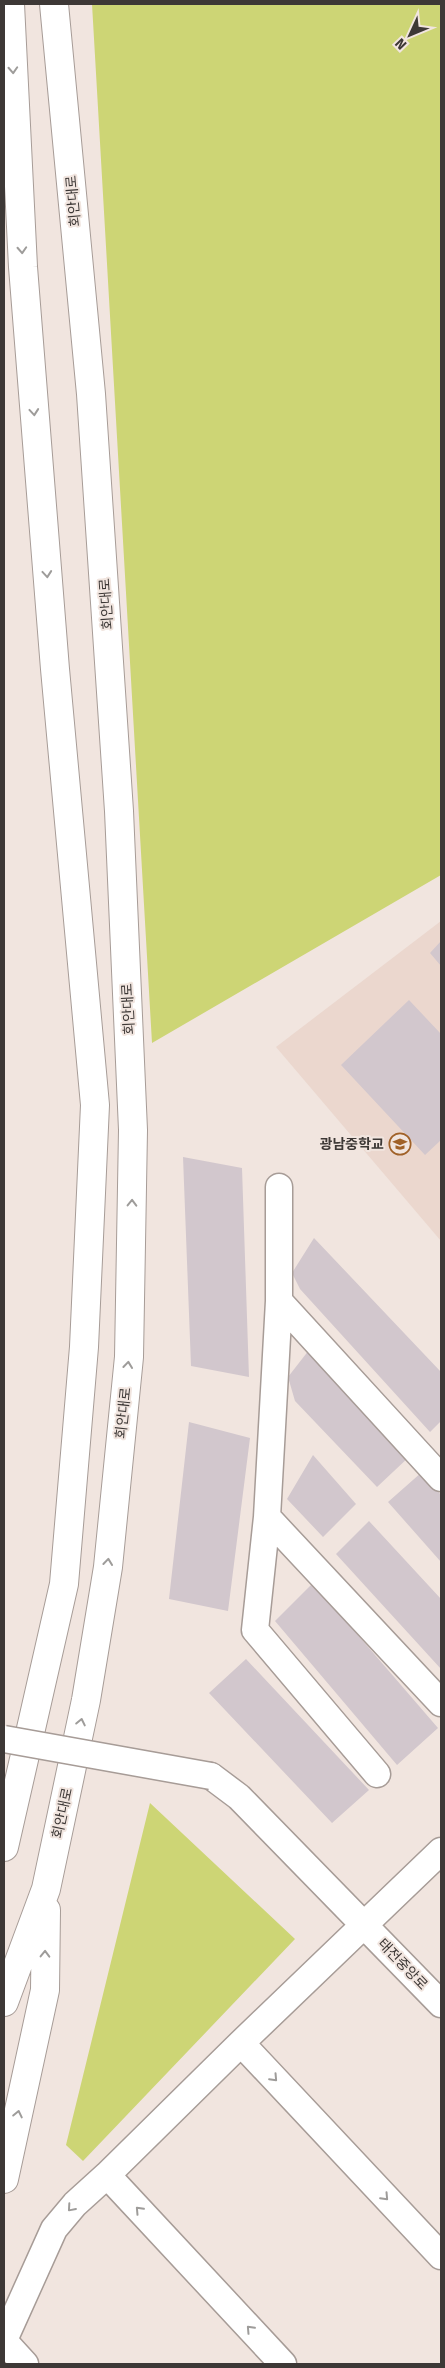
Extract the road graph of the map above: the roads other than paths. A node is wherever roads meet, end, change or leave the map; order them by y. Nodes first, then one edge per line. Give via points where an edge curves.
1 (10, 4) edge
2 (54, 4) edge
3 (61, 4) edge
4 (57, 35) junction
5 (4, 150) edge
6 (20, 213) junction
7 (279, 1187) dead end
8 (279, 1301) junction
9 (441, 1478) edge
10 (267, 1517) junction
11 (441, 1703) edge
12 (4, 1739) edge
13 (377, 1774) dead end
14 (5, 1840) edge
15 (441, 1851) edge
16 (46, 1889) junction
17 (364, 1924) junction
18 (4, 2002) edge
19 (441, 2004) edge
20 (240, 2043) junction
21 (107, 2175) junction
22 (4, 2179) edge
23 (441, 2256) edge
24 (4, 2340) edge
25 (25, 2364) edge
26 (283, 2364) edge

1 -> 6 highway
2 - 4 highway, 회안대로
3 - 4 highway
16 -> 4 highway, 회안대로 via 86,1700 108,1567 129,1357 133,1130 119,811 91,394
5 - 6 highway
6 -> 14 highway via 55,669 95,1104 84,1347 64,1584
7 - 8 street
8 - 9 street
8 - 10 street
10 - 11 street
10 - 13 street via 255,1630
12 - 17 street, 태전중앙로, bridge via 211,1776 239,1797
15 - 17 street
16 - 18 highway, 회안대로
22 -> 16 highway via 45,1990
17 - 19 street, 태전중앙로
17 - 20 street
20 - 21 street
20 -> 23 street
21 -> 24 street via 75,2204 54,2229
26 -> 21 street
24 - 25 street

